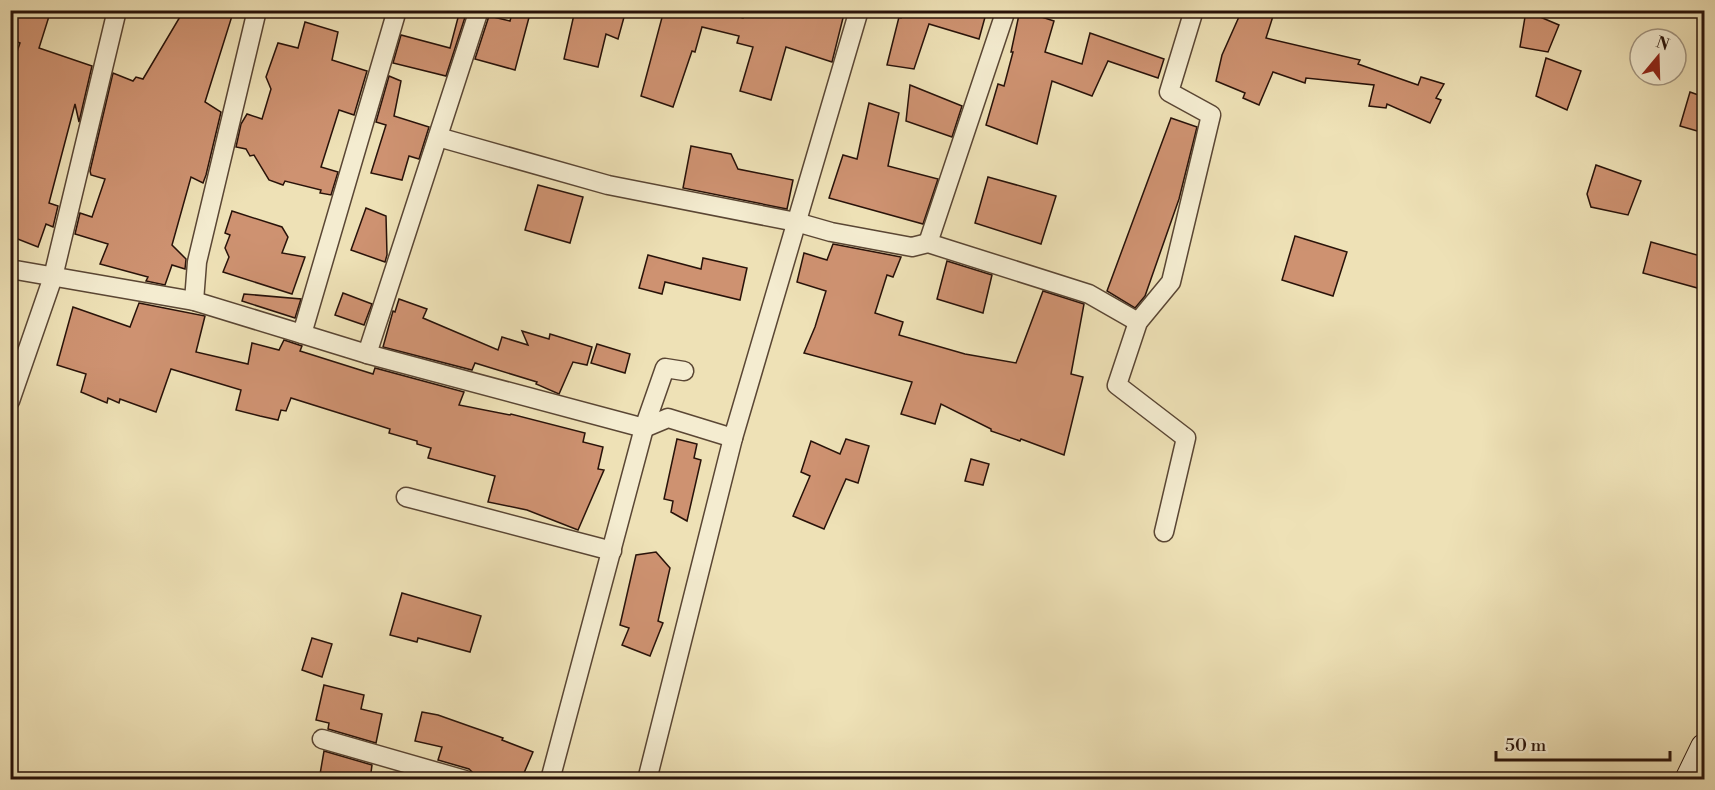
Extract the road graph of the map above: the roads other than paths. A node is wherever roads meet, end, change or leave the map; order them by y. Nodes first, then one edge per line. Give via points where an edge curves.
1 (117, 10) edge
2 (256, 10) edge
3 (397, 10) edge
4 (479, 10) edge
5 (859, 10) edge
6 (1006, 10) edge
7 (1194, 10) edge
8 (438, 137) junction
9 (796, 222) junction
10 (928, 243) junction
11 (10, 269) edge
12 (53, 278) junction
13 (194, 300) junction
14 (1138, 322) junction
15 (302, 334) junction
16 (366, 354) junction
17 (684, 371) dead end
18 (10, 401) edge
19 (644, 428) junction
20 (733, 438) junction
21 (406, 497) dead end
22 (1164, 532) dead end
23 (612, 551) junction
24 (322, 739) dead end
25 (1704, 747) edge
26 (465, 780) edge
27 (550, 780) edge
28 (647, 780) edge
29 (1688, 780) edge

1 - 12 street
2 - 13 street via 197,262
3 - 15 street
4 - 8 street
5 - 9 street
6 - 10 street
7 - 14 street via 1169,92 1212,115 1171,282
8 - 9 street via 608,185
8 - 16 street
9 - 10 street via 912,247
9 - 20 street
10 - 14 street via 1089,294
11 - 12 street
12 - 13 street
12 - 18 street
13 - 15 street
14 - 22 street via 1117,385 1186,438
15 - 16 street
16 - 19 street
17 - 19 street via 665,368
19 - 20 street via 668,418
19 - 23 street
20 - 28 street
21 - 23 street
23 - 27 street
24 - 26 street
25 - 29 main road

